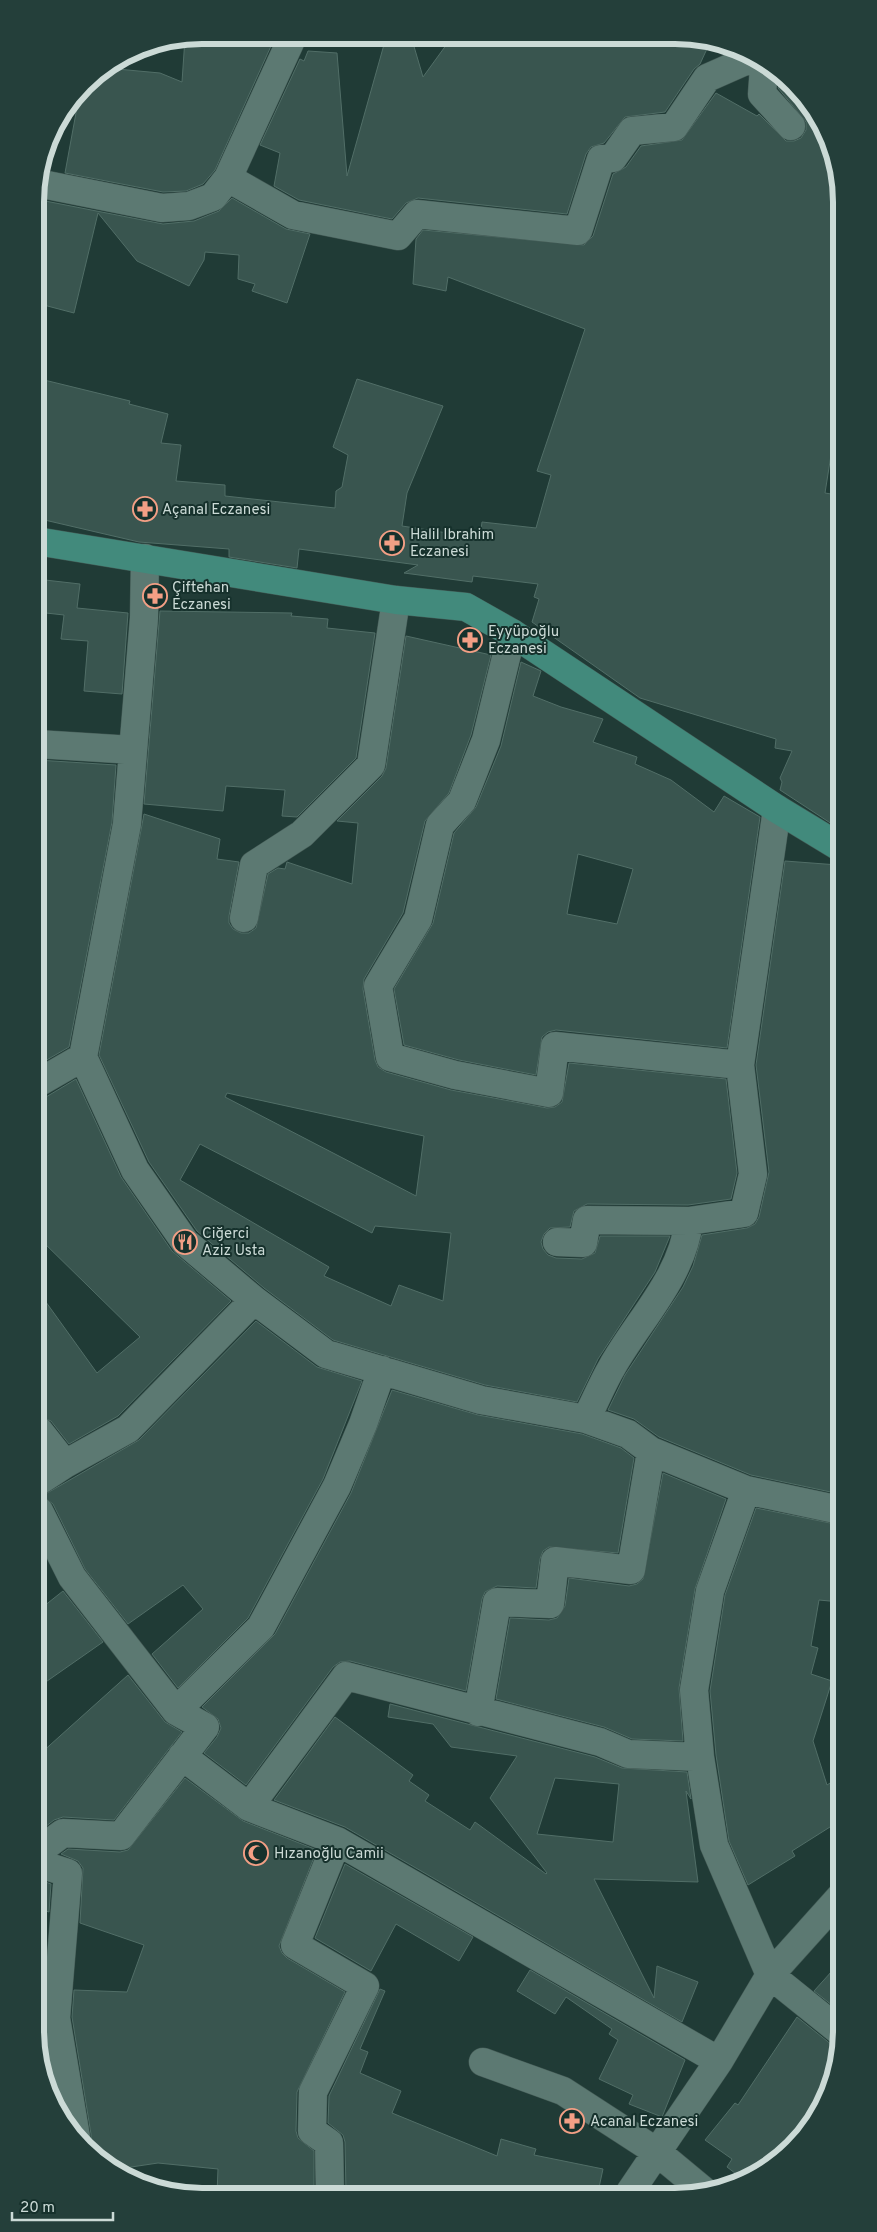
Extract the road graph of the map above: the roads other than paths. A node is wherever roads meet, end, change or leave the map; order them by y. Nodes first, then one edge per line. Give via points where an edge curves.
1 (289, 44) edge
2 (746, 61) edge
3 (764, 71) edge
4 (791, 126) dead end
5 (228, 178) junction
6 (45, 185) edge
7 (44, 541) edge
8 (145, 558) junction
9 (396, 600) junction
10 (512, 633) junction
11 (44, 744) edge
12 (133, 750) junction
13 (777, 809) junction
14 (833, 843) edge
15 (244, 918) dead end
16 (83, 1057) junction
17 (740, 1065) junction
18 (44, 1080) edge
19 (689, 1221) junction
20 (557, 1242) dead end
21 (254, 1300) junction
22 (382, 1370) junction
23 (586, 1419) junction
24 (44, 1437) edge
25 (651, 1451) junction
26 (65, 1464) junction
27 (44, 1478) edge
28 (746, 1490) junction
29 (833, 1509) edge
30 (44, 1521) edge
31 (176, 1711) junction
32 (478, 1712) junction
33 (182, 1756) junction
34 (700, 1757) junction
35 (249, 1807) junction
36 (337, 1841) junction
37 (44, 1847) edge
38 (44, 1865) edge
39 (833, 1905) edge
40 (770, 1975) junction
41 (833, 2026) edge
42 (719, 2061) junction
43 (483, 2062) dead end
44 (74, 2122) edge
45 (657, 2152) junction
46 (698, 2187) edge
47 (330, 2188) edge
48 (633, 2188) edge

1 - 5 street
2 - 5 street via 707,78 674,127 632,131 613,158 602,159 578,231 417,214 398,236 293,215
3 - 4 street via 762,94
5 - 6 street via 213,197 189,206 162,208
7 - 8 main road
8 - 9 main road
8 - 12 street via 144,618
9 - 10 main road via 466,607
9 - 15 street via 371,765 302,834 254,865
10 - 13 main road
10 - 17 street via 486,740 462,802 440,825 418,919 378,986 390,1057 455,1075 549,1093 555,1046
11 - 12 street
12 - 16 street via 127,824
13 - 14 main road
13 - 17 street
16 - 18 street
16 - 21 street via 135,1170 185,1242
17 - 19 street via 753,1174 744,1213
19 - 20 street via 586,1220 583,1243
19 - 23 street via 686,1242 655,1305 612,1366
21 - 22 street via 326,1354
21 - 26 street via 128,1429
22 - 23 street via 481,1400
22 - 31 street via 337,1486 261,1628
23 - 25 street via 628,1434
24 - 26 street
25 - 28 street
25 - 32 street via 631,1570 555,1561 550,1604 497,1602
26 - 27 street
28 - 29 street
28 - 34 street via 710,1592 694,1690
30 - 31 street via 72,1577
31 - 33 street via 205,1727
32 - 34 street via 600,1742 628,1754
32 - 35 street via 346,1676
33 - 35 street
33 - 37 street via 121,1836 63,1833
34 - 40 street via 714,1845
35 - 36 street
36 - 42 street
36 - 47 street via 295,1945 365,1986 313,2092 312,2131 329,2143
38 - 44 street via 68,1873 56,2018
39 - 40 street
40 - 41 street
40 - 42 street
42 - 45 street
43 - 45 street via 563,2091
45 - 46 street
45 - 48 street

